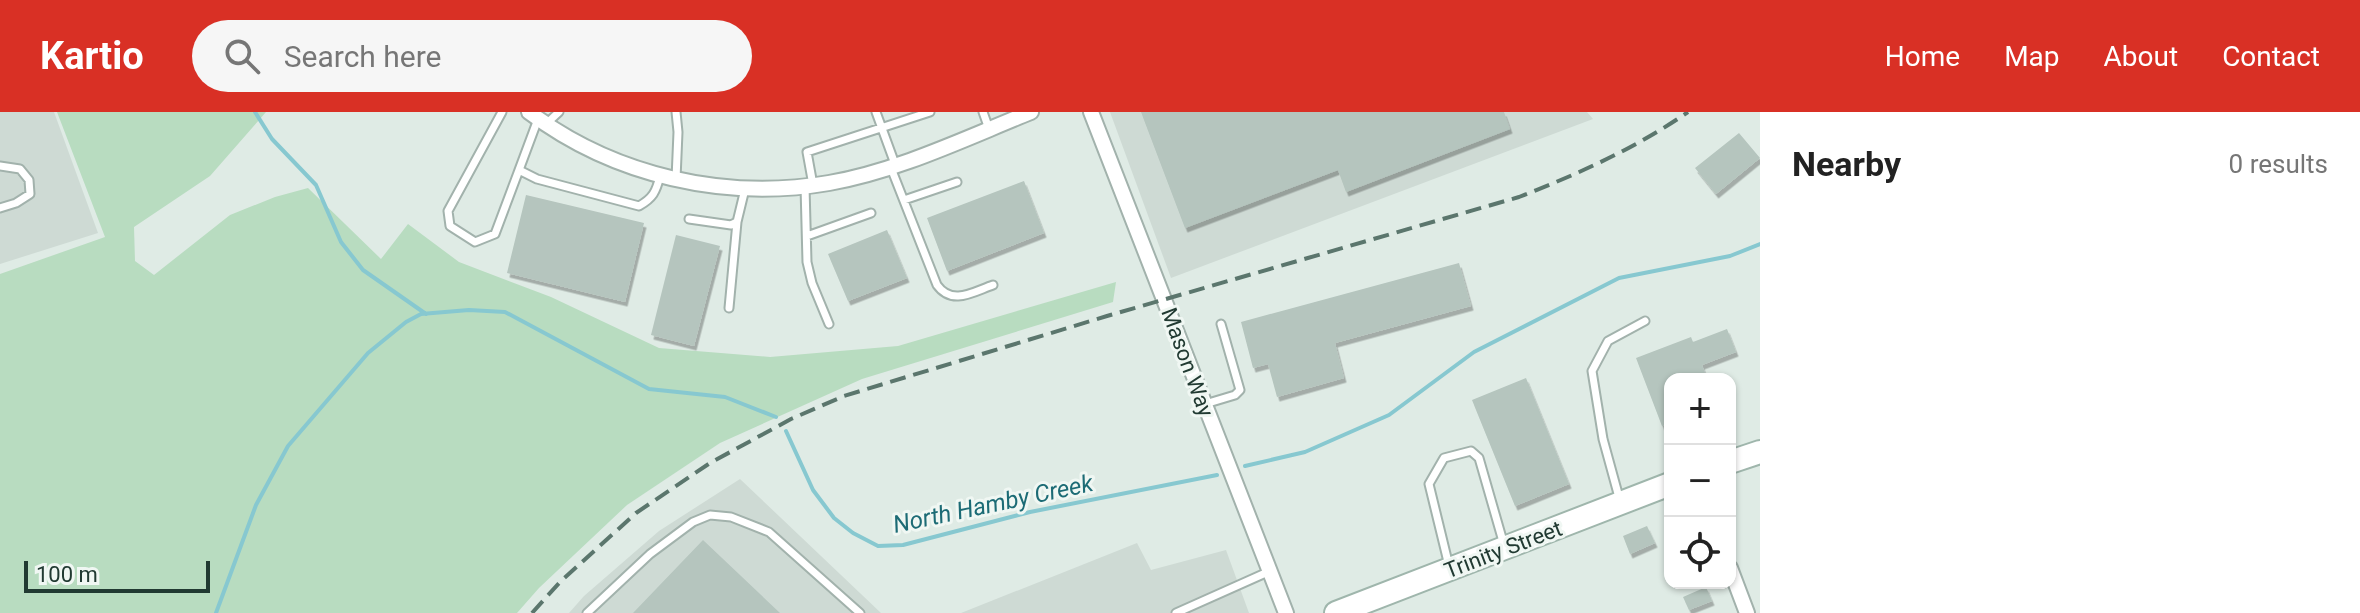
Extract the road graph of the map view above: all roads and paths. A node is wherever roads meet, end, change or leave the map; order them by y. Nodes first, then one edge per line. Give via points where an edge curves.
1 (502, 112) edge
2 (559, 112) edge
3 (676, 112) edge
4 (876, 112) edge
5 (930, 112) edge
6 (983, 112) edge
7 (1031, 112) edge
8 (1091, 112) edge
9 (538, 119) edge
10 (882, 129) junction
11 (989, 129) junction
12 (893, 165) junction
13 (0, 166) edge
14 (519, 170) junction
15 (660, 176) junction
16 (676, 179) junction
17 (957, 182) dead end
18 (809, 185) junction
19 (745, 187) junction
20 (904, 200) junction
21 (0, 208) edge
22 (871, 213) dead end
23 (689, 219) dead end
24 (737, 222) junction
25 (807, 236) junction
26 (993, 285) dead end
27 (729, 308) dead end
28 (1645, 321) dead end
29 (829, 324) dead end
30 (1221, 324) dead end
31 (1203, 405) junction
32 (1760, 452) edge
33 (1736, 460) edge
34 (1664, 486) edge
35 (1620, 503) junction
36 (1505, 547) junction
37 (1449, 569) junction
38 (1270, 571) junction
39 (1736, 584) edge
40 (587, 613) edge
41 (860, 613) edge
42 (1176, 613) edge
43 (1286, 613) edge
44 (1336, 613) edge
45 (1747, 613) edge

1 - 14 lane via 448,211 450,226 475,242 495,234
2 - 9 lane
3 - 16 lane
4 - 10 lane
5 - 10 lane
6 - 11 lane
7 - 11 street
8 - 31 street, Mason Way
9 - 14 lane
9 - 15 street via 588,149
10 - 12 lane
10 - 18 lane via 807,152
11 - 12 street
12 - 18 street
12 - 20 lane
13 - 21 lane via 20,169 29,180 30,194
14 - 15 lane via 639,206 651,200
15 - 16 street
16 - 19 street
17 - 20 lane
18 - 19 street
18 - 25 lane
19 - 24 lane
20 - 26 lane via 943,293 960,297
22 - 25 lane
23 - 24 lane
24 - 27 lane
25 - 29 lane via 812,283
28 - 35 lane via 1608,341 1592,371
30 - 31 lane via 1240,390
31 - 38 street, Mason Way
32 - 33 street
34 - 35 street, Trinity Street
35 - 36 street, Trinity Street
36 - 37 street, Trinity Street
36 - 37 lane via 1479,458 1471,451 1444,458 1429,484
37 - 44 street, Trinity Street
38 - 42 lane
38 - 43 street, Mason Way
39 - 45 street
40 - 41 lane via 650,554 710,515 769,532

